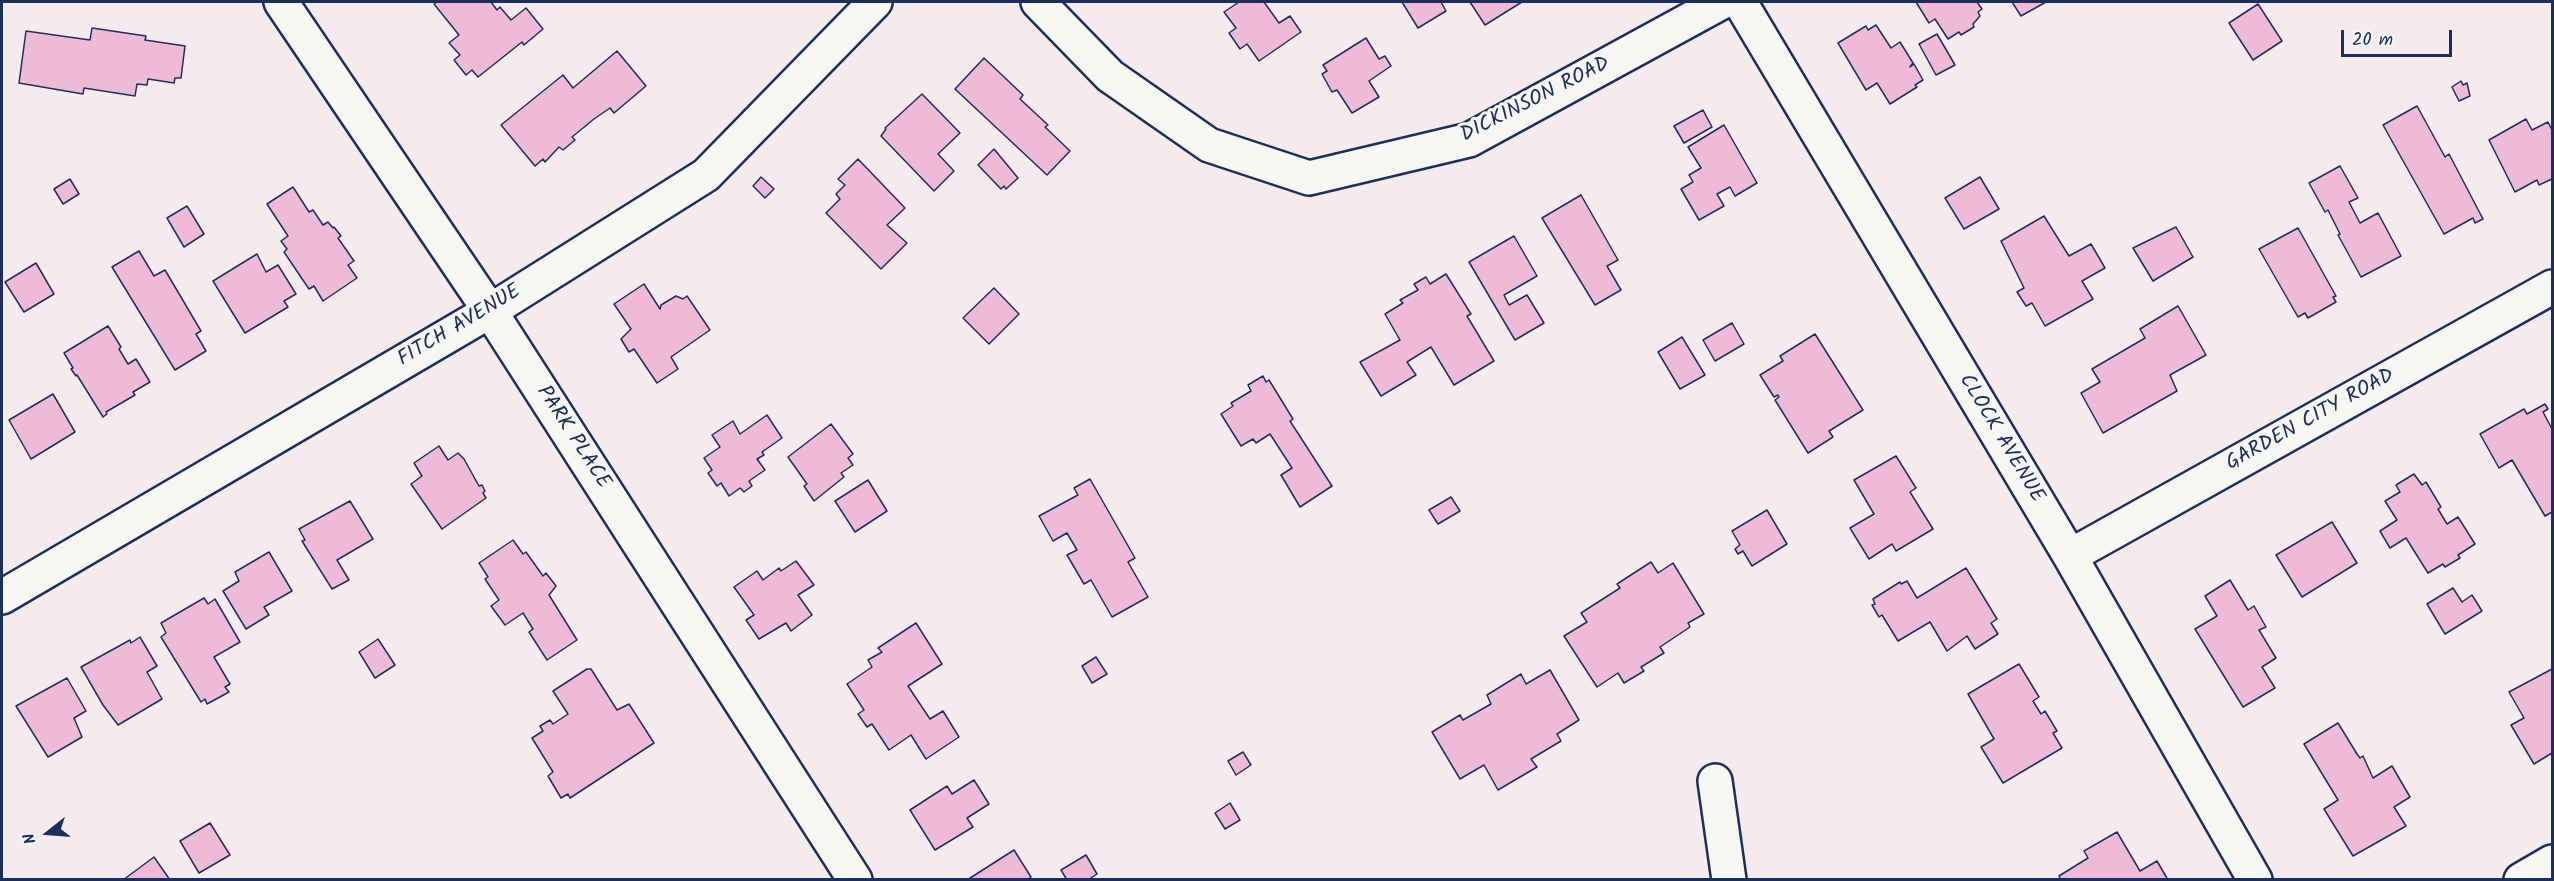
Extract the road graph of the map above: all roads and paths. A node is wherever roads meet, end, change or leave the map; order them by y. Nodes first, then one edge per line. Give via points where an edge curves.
1 (281, 2) edge
2 (875, 2) edge
3 (1038, 2) edge
4 (1722, 2) edge
5 (1740, 2) edge
6 (2553, 287) edge
7 (490, 311) junction
8 (2070, 556) junction
9 (2, 597) edge
10 (1715, 781) dead end
11 (2553, 862) edge
12 (855, 879) edge
13 (1729, 879) edge
14 (2255, 879) edge
15 (2522, 879) edge

1 - 7 street, PARK PLACE
2 - 7 street, FITCH AVENUE via 706,175
3 - 4 street, DICKINSON ROAD via 1110,76 1209,145 1309,178 1469,140
5 - 8 street, CLOCK AVENUE
6 - 8 street, GARDEN CITY ROAD
7 - 9 street, FITCH AVENUE
7 - 12 street, PARK PLACE
8 - 14 street, CLOCK AVENUE
10 - 13 street
11 - 15 street

